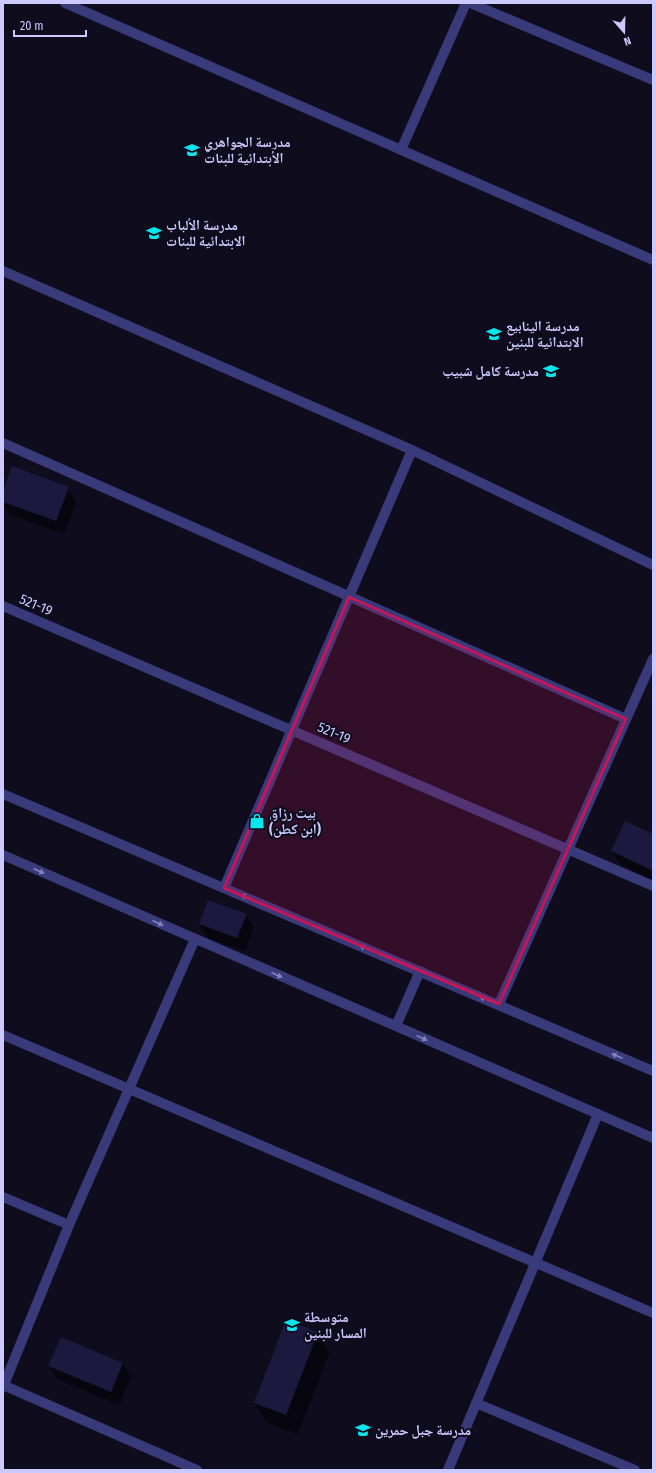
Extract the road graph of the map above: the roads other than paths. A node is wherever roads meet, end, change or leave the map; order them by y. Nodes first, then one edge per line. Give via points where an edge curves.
1 (65, 3) edge
2 (466, 3) edge
3 (470, 3) edge
4 (653, 80) edge
5 (401, 150) junction
6 (653, 260) edge
7 (3, 271) edge
8 (3, 443) edge
9 (412, 450) junction
10 (653, 565) edge
11 (349, 597) junction
12 (3, 606) edge
13 (653, 659) edge
14 (626, 719) junction
15 (292, 730) junction
16 (3, 794) edge
17 (568, 849) junction
18 (3, 855) edge
19 (653, 886) edge
20 (224, 888) junction
21 (194, 939) junction
22 (420, 971) junction
23 (499, 1004) junction
24 (396, 1026) junction
25 (3, 1035) edge
26 (653, 1071) edge
27 (129, 1089) junction
28 (598, 1114) junction
29 (653, 1138) edge
30 (3, 1197) edge
31 (70, 1225) junction
32 (535, 1263) junction
33 (653, 1313) edge
34 (3, 1386) edge
35 (476, 1403) junction
36 (197, 1470) edge
37 (448, 1470) edge
38 (635, 1470) edge

1 - 5 street
2 - 5 street
3 - 4 street
5 - 6 street
7 - 9 street
8 - 11 street
9 - 10 street
9 - 11 street
11 - 14 street
11 - 15 street
12 - 15 street, 521-19
13 - 14 street
14 - 17 street
15 - 17 street, 521-19
15 - 20 street
16 - 20 street
17 - 19 street, 521-19
17 - 23 street
18 -> 21 street
22 -> 20 street
21 -> 24 street
21 - 27 street
23 -> 22 street
22 - 24 street
26 -> 23 street
24 -> 28 street
25 - 27 street
27 - 31 street
27 - 32 street
28 - 29 street
28 - 32 street
30 - 31 street
31 - 34 street
32 - 33 street
32 - 35 street
34 - 36 street
35 - 37 street
35 - 38 street

